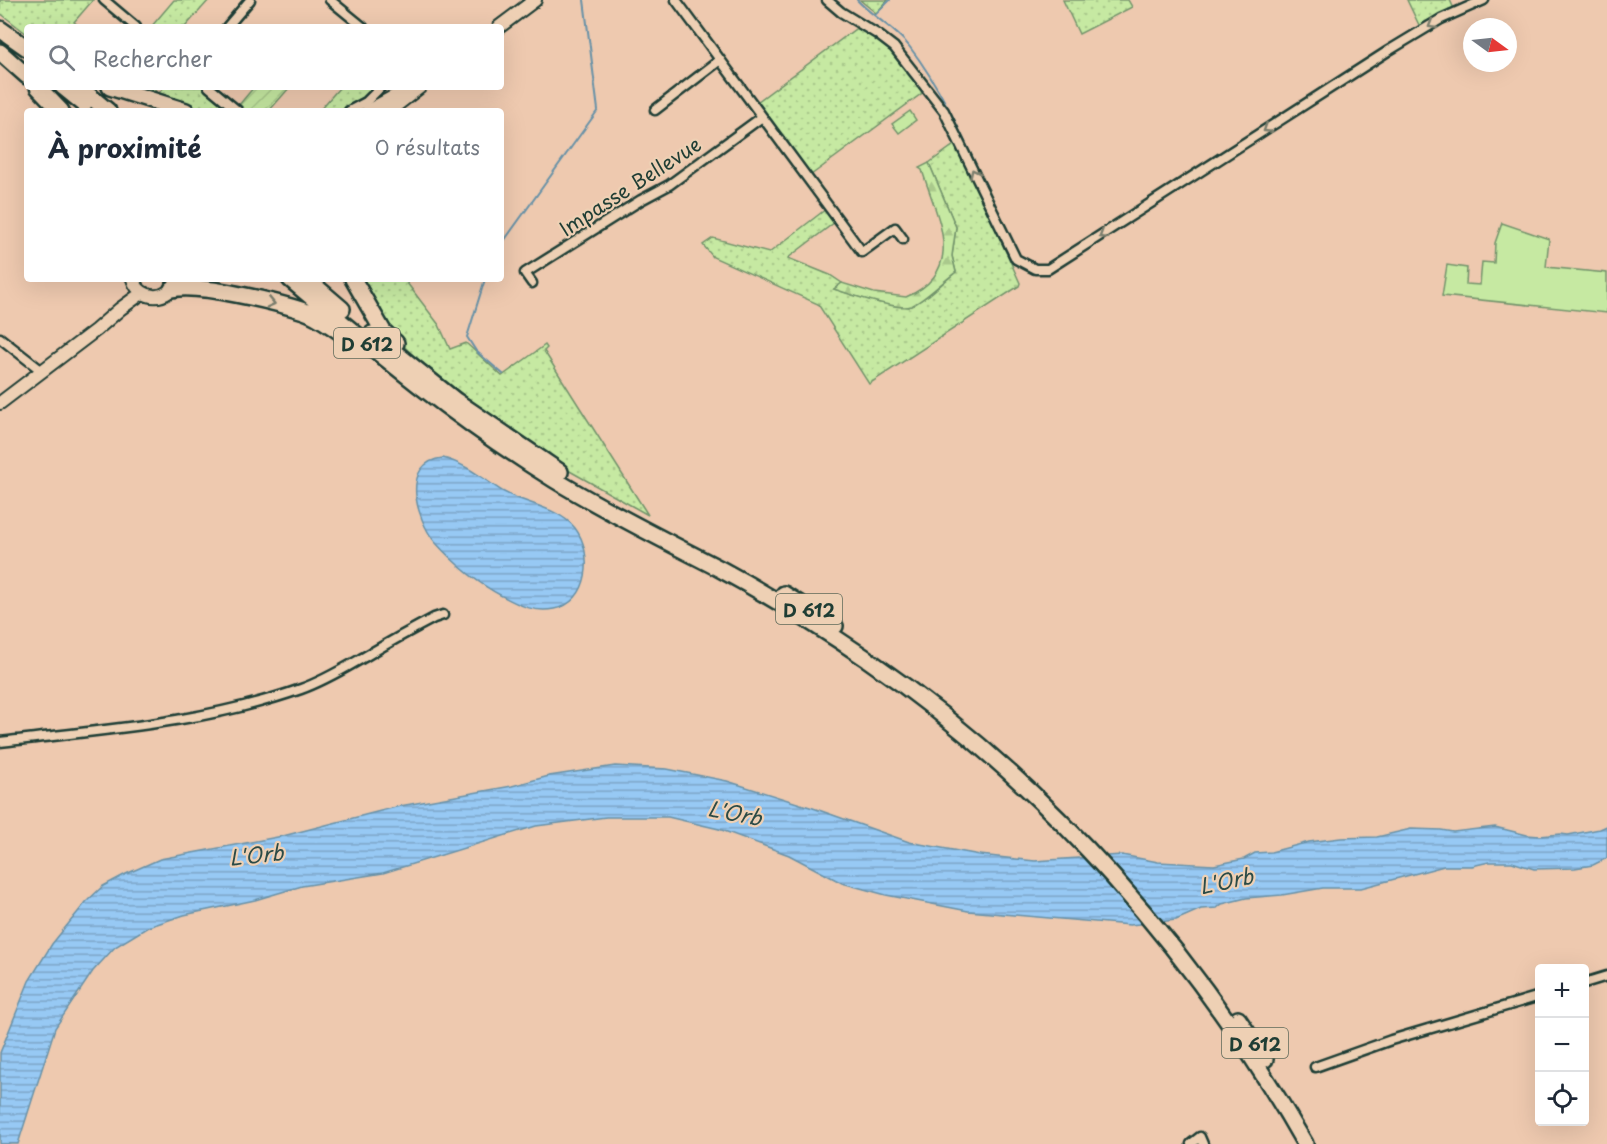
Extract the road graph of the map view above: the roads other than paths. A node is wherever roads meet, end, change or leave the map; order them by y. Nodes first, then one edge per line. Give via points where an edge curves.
1 (104, 0) edge
2 (250, 0) edge
3 (330, 0) edge
4 (535, 0) edge
5 (676, 0) edge
6 (827, 0) edge
7 (1485, 0) edge
8 (132, 24) edge
9 (230, 24) edge
10 (359, 24) edge
11 (503, 24) edge
12 (0, 29) edge
13 (0, 41) edge
14 (24, 44) edge
15 (0, 52) edge
16 (24, 58) edge
17 (720, 60) junction
18 (24, 73) edge
19 (41, 90) edge
20 (67, 90) edge
21 (83, 90) edge
22 (120, 90) edge
23 (213, 90) edge
24 (378, 90) edge
25 (416, 90) edge
26 (398, 91) edge
27 (59, 108) edge
28 (89, 108) edge
29 (104, 108) edge
30 (176, 108) edge
31 (234, 108) edge
32 (355, 108) edge
33 (372, 108) edge
34 (393, 108) edge
35 (655, 110) dead end
36 (762, 117) junction
37 (903, 239) dead end
38 (131, 282) edge
39 (134, 282) edge
40 (294, 282) edge
41 (311, 282) edge
42 (354, 282) edge
43 (532, 282) dead end
44 (174, 284) edge
45 (142, 293) junction
46 (120, 309) junction
47 (0, 338) edge
48 (42, 371) junction
49 (0, 403) edge
50 (450, 403) junction
51 (442, 615) dead end
52 (0, 742) edge
53 (1181, 951) junction
54 (1607, 976) edge
55 (1589, 981) edge
56 (1535, 997) edge
57 (1315, 1067) dead end
58 (1202, 1140) edge
59 (1191, 1144) edge
60 (1305, 1144) edge
61 (1316, 1144) edge

1 - 8 street
2 - 9 street
3 - 10 street
4 - 11 main road
5 - 17 street
7 -> 6 street via 1441,19 1048,269 1035,270 1016,259 944,111 894,47
12 - 14 highway
13 - 16 highway
15 - 18 highway
17 - 35 street
17 - 36 street
19 - 27 highway
20 - 28 highway
21 - 29 highway
22 - 30 highway
23 - 31 street
24 - 32 street
25 - 34 main road
26 - 33 main road
36 - 37 street via 862,252 896,228
36 - 43 street, Impasse Bellevue via 669,185 525,273
38 - 46 main road
39 - 45 main road
40 - 50 highway, D 612
41 - 50 highway, D 612
42 - 50 highway via 383,331 447,387
44 - 45 main road via 161,296
44 -> 50 highway via 315,316 428,401
45 - 46 main road
46 - 48 main road
47 - 48 street
48 - 49 main road
50 - 53 highway, D 612 via 576,482 754,576 909,677 964,721 1112,862
51 - 52 street via 337,673 256,703 143,725
53 - 60 highway, D 612
53 - 61 highway, D 612 via 1252,1039
54 - 55 street
56 - 57 street
58 - 59 street

